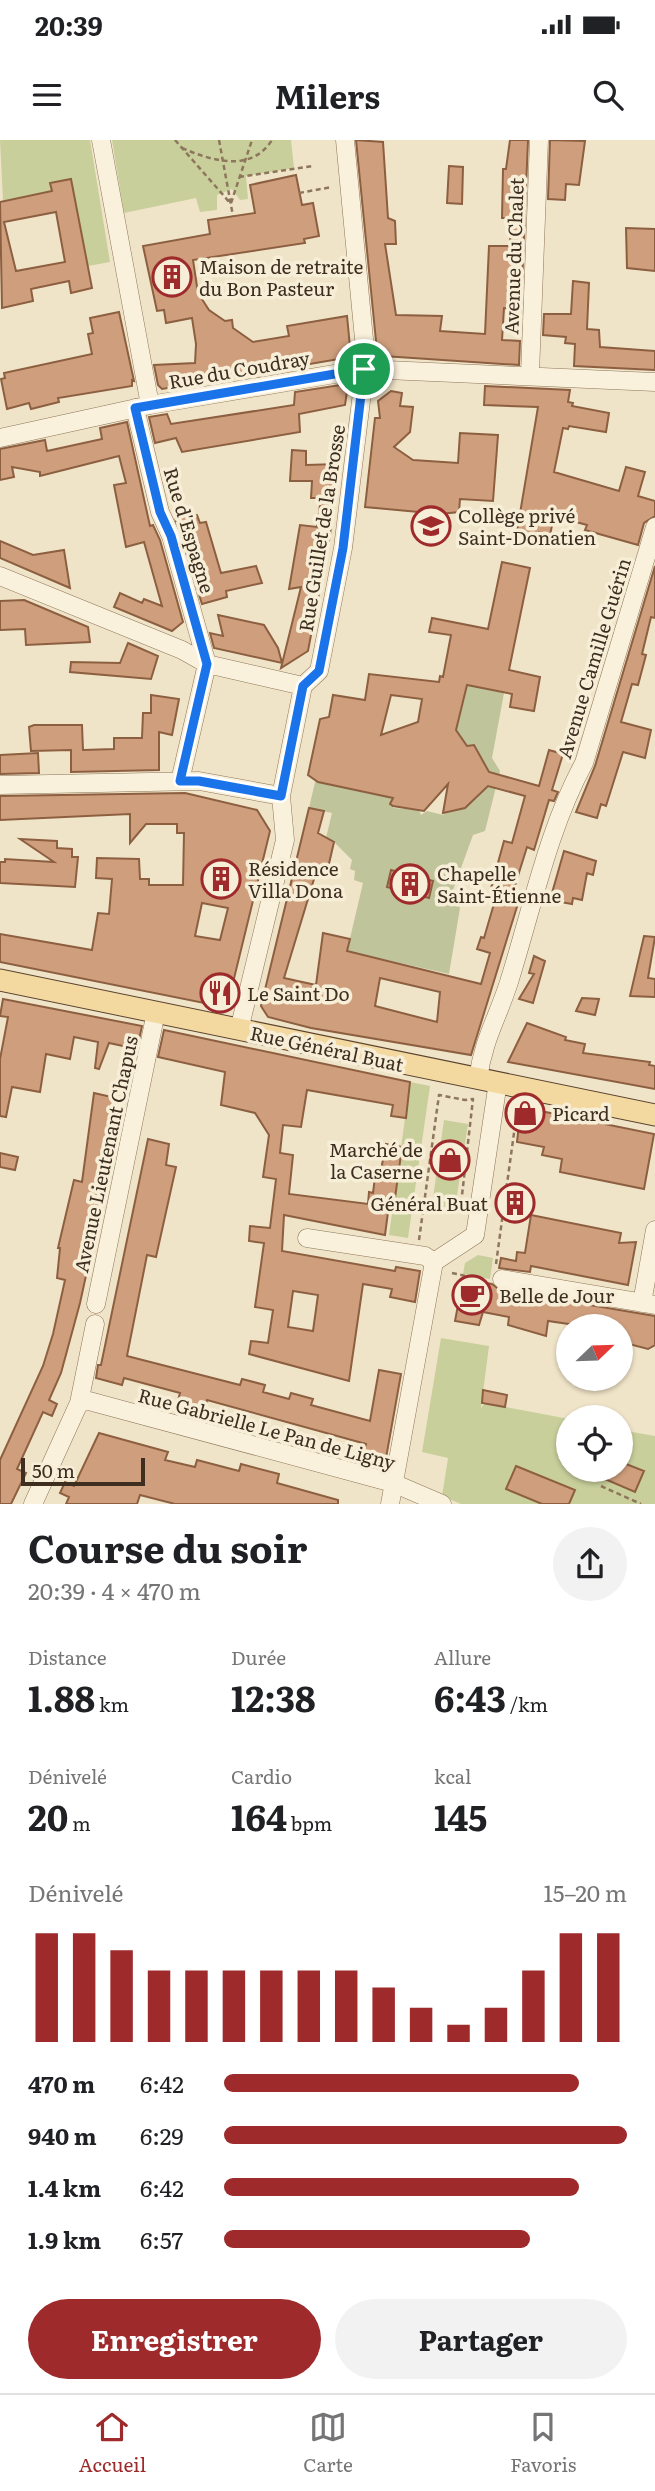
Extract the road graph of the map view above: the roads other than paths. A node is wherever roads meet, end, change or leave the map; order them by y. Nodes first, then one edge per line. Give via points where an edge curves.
1 (102, 140) edge
2 (345, 140) edge
3 (539, 140) edge
4 (364, 369) junction
5 (530, 374) junction
6 (655, 382) edge
7 (143, 407) junction
8 (0, 438) edge
9 (655, 527) edge
10 (0, 576) edge
11 (207, 664) junction
12 (303, 686) junction
13 (180, 781) junction
14 (0, 785) edge
15 (281, 796) junction
16 (0, 981) edge
17 (156, 1012) junction
18 (239, 1030) junction
19 (486, 1090) junction
20 (655, 1115) edge
21 (655, 1230) edge
22 (307, 1238) dead end
23 (430, 1259) junction
24 (497, 1277) road end
25 (96, 1304) dead end
26 (648, 1304) edge
27 (95, 1324) dead end
28 (79, 1403) junction
29 (393, 1483) junction
30 (33, 1504) edge
31 (390, 1504) edge
32 (442, 1504) edge

1 - 7 street, Rue d'Espagne via 133,313
2 - 4 street, Rue Guillet de la Brosse
3 - 5 street, Avenue du Chalet
4 - 5 street, Rue du Coudray
4 - 7 street, Rue du Coudray
4 - 12 street, Rue Guillet de la Brosse via 338,574 319,671
5 - 6 street, Rue du Coudray
7 - 8 street, Rue du Coudray
7 - 11 street, Rue d'Espagne via 160,512
9 - 19 street, Avenue Camille Guérin via 584,763 565,797 507,989 482,1048
10 - 11 street
11 - 12 street
11 - 13 street
12 - 15 street
13 - 14 street
13 - 15 street
15 - 18 street via 285,839
16 - 17 main road, Rue Général Buat
17 - 18 main road, Rue Général Buat
17 - 25 street, Avenue Lieutenant Chapus
18 - 19 main road, Rue Général Buat
19 - 20 main road, Rue Général Buat
19 - 23 street, Avenue Camille Guérin via 475,1235
21 - 26 street
22 - 23 street
23 - 29 street
24 - 26 street
27 - 28 street
28 - 29 street, Rue Gabrielle Le Pan de Ligny via 89,1401
28 - 30 street
29 - 31 street
29 - 32 street, Rue Gabrielle Le Pan de Ligny

